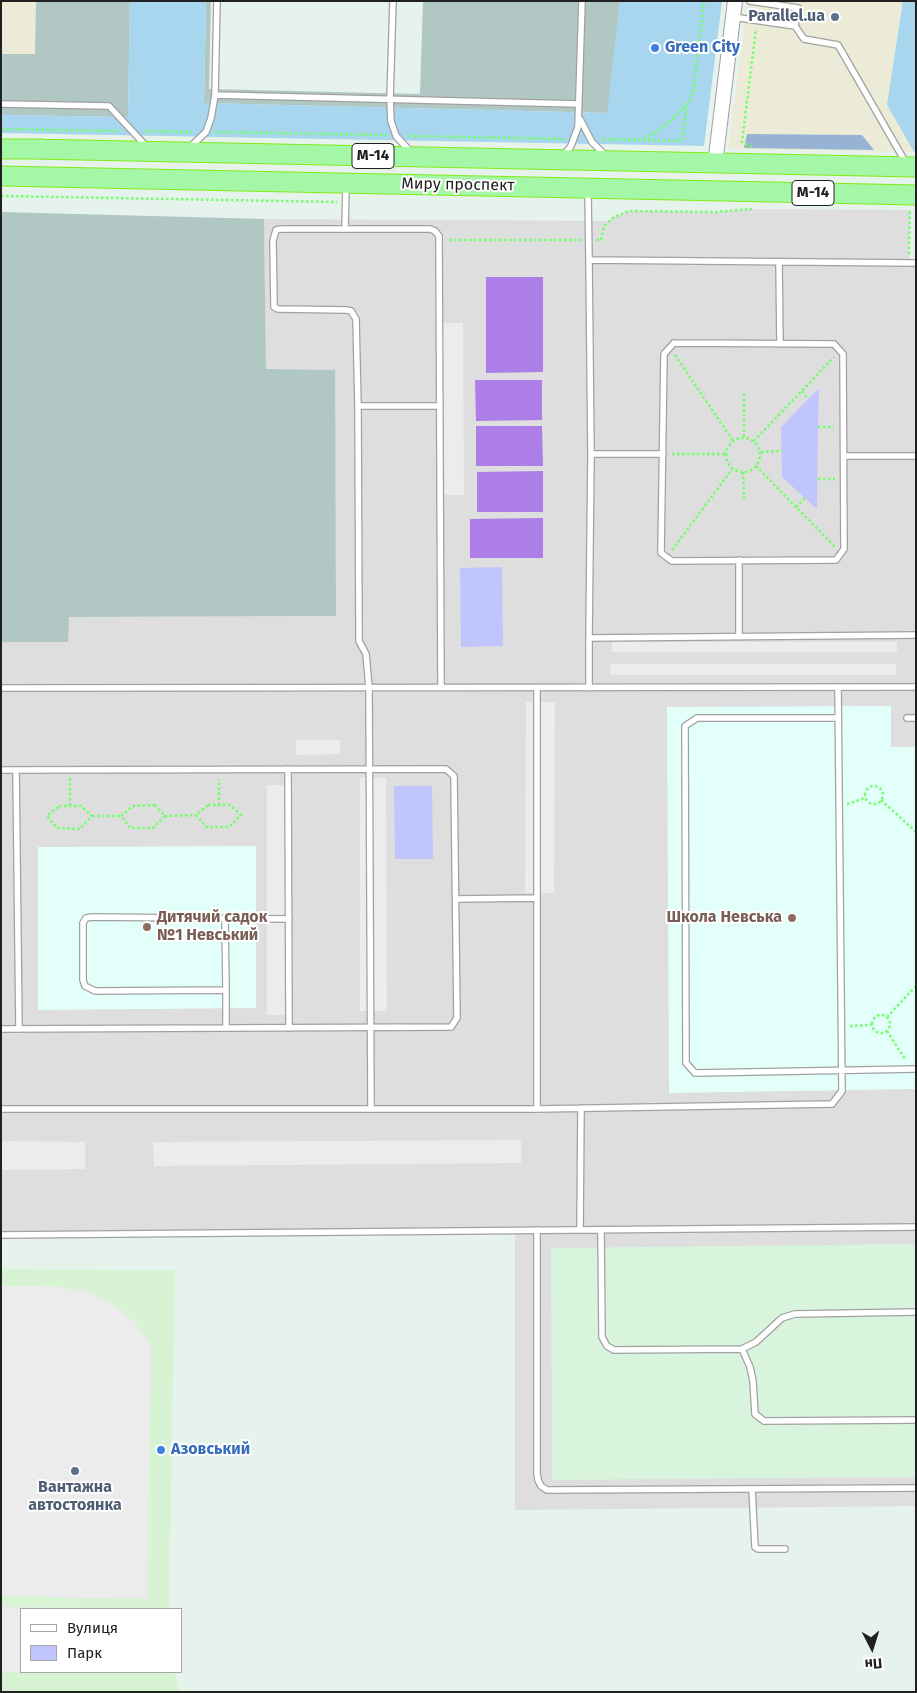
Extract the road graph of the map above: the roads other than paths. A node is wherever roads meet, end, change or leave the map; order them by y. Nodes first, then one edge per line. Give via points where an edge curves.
1 (217, 1) edge
2 (393, 1) edge
3 (582, 1) edge
4 (735, 1) edge
5 (750, 1) edge
6 (733, 17) junction
7 (795, 26) junction
8 (215, 95) junction
9 (390, 99) junction
10 (1, 104) edge
11 (579, 104) junction
12 (579, 117) junction
13 (1, 148) edge
14 (32, 149) junction
15 (151, 152) junction
16 (179, 152) junction
17 (420, 157) junction
18 (557, 160) junction
19 (614, 161) junction
20 (714, 164) junction
21 (912, 167) edge
22 (1, 176) edge
23 (31, 176) junction
24 (346, 183) junction
25 (588, 188) junction
26 (711, 191) junction
27 (913, 202) edge
28 (345, 229) junction
29 (589, 260) junction
30 (779, 262) junction
31 (912, 263) edge
32 (780, 344) junction
33 (358, 406) junction
34 (440, 406) junction
35 (591, 454) junction
36 (663, 454) junction
37 (844, 456) junction
38 (916, 456) edge
39 (739, 560) junction
40 (916, 635) edge
41 (739, 637) junction
42 (589, 638) junction
43 (838, 687) junction
44 (916, 687) edge
45 (1, 688) edge
46 (369, 688) junction
47 (441, 688) junction
48 (537, 688) junction
49 (589, 688) junction
50 (838, 718) junction
51 (907, 718) dead end
52 (916, 718) edge
53 (288, 769) junction
54 (369, 769) junction
55 (1, 770) edge
56 (16, 770) junction
57 (537, 898) junction
58 (456, 899) junction
59 (225, 918) junction
60 (289, 919) junction
61 (226, 990) junction
62 (226, 1028) junction
63 (289, 1028) junction
64 (371, 1028) junction
65 (1, 1029) edge
66 (19, 1029) junction
67 (914, 1069) edge
68 (842, 1071) junction
69 (1, 1108) edge
70 (581, 1108) junction
71 (371, 1109) junction
72 (537, 1109) junction
73 (916, 1227) edge
74 (537, 1230) junction
75 (580, 1230) junction
76 (601, 1230) junction
77 (1, 1235) edge
78 (916, 1312) edge
79 (742, 1349) junction
80 (916, 1420) edge
81 (916, 1488) edge
82 (752, 1489) junction
83 (785, 1549) dead end

1 - 8 lane
2 - 9 lane
3 - 11 lane
4 - 6 street
5 - 7 lane via 798,8
6 - 7 lane
6 - 20 street
7 - 21 lane via 804,39 838,45
8 - 9 lane
8 - 16 lane via 206,132
9 - 11 lane
9 - 17 lane via 396,136
10 - 15 lane via 109,106
11 - 12 lane
12 - 18 lane via 574,139
12 - 19 lane via 590,139
13 - 14 highway, Миру проспект / М-14
14 - 15 highway, Миру проспект / М-14
14 - 23 highway
15 - 16 highway, Миру проспект / М-14
16 - 17 highway, Миру проспект / М-14
17 - 18 highway, Миру проспект / М-14
18 - 19 highway, Миру проспект / М-14
19 - 20 highway, Миру проспект / М-14
20 - 21 highway, Миру проспект / М-14
20 - 26 highway
22 - 23 highway, Миру проспект / М-14
23 - 24 highway, Миру проспект / М-14
24 - 25 highway, Миру проспект / М-14
24 - 28 lane
25 - 26 highway, Миру проспект / М-14
25 - 29 lane
26 - 27 highway, Миру проспект / М-14
28 - 33 lane via 276,230 273,241 273,303 278,309 346,310 355,315
28 - 34 lane via 435,231 439,240
29 - 30 lane
29 - 35 lane
30 - 31 lane
30 - 32 lane
32 - 36 lane via 674,343 664,354
32 - 37 lane via 834,344 843,354
33 - 34 lane
33 - 46 lane via 359,640 366,654
34 - 47 lane
35 - 36 lane
35 - 42 lane
36 - 39 lane via 661,553 672,561
37 - 38 lane
37 - 39 lane via 844,549 836,560
39 - 41 lane
40 - 41 lane
41 - 42 lane
42 - 49 lane
43 - 44 lane
43 - 49 lane
43 - 50 lane
45 - 46 lane
46 - 47 lane
46 - 54 lane
47 - 48 lane
48 - 49 lane
48 - 57 lane
50 - 68 lane
50 - 68 lane via 697,718 685,726 686,1063 695,1073
51 - 52 lane
53 - 54 lane
53 - 56 lane
53 - 60 lane
54 - 58 lane via 446,769 454,776
54 - 64 lane
55 - 56 lane
56 - 66 lane
57 - 58 lane
57 - 72 lane
58 - 64 lane via 457,1018 451,1028
59 - 60 lane
59 - 61 lane
59 - 61 lane via 86,918 82,929 82,980 85,986 95,991
60 - 63 lane
61 - 62 lane
62 - 63 lane
62 - 66 lane
63 - 64 lane
64 - 71 lane
65 - 66 lane
67 - 68 lane
68 - 70 lane via 842,1091 832,1104
69 - 71 lane
70 - 72 lane
70 - 75 lane
71 - 72 lane
73 - 76 lane
74 - 75 lane
74 - 77 lane
74 - 82 lane via 537,1473 541,1486 547,1490
75 - 76 lane
76 - 79 lane via 602,1337 608,1346 614,1350
78 - 79 lane via 795,1314 782,1318 756,1342
79 - 80 lane via 753,1381 755,1414 764,1421
81 - 82 lane
82 - 83 lane via 755,1547

